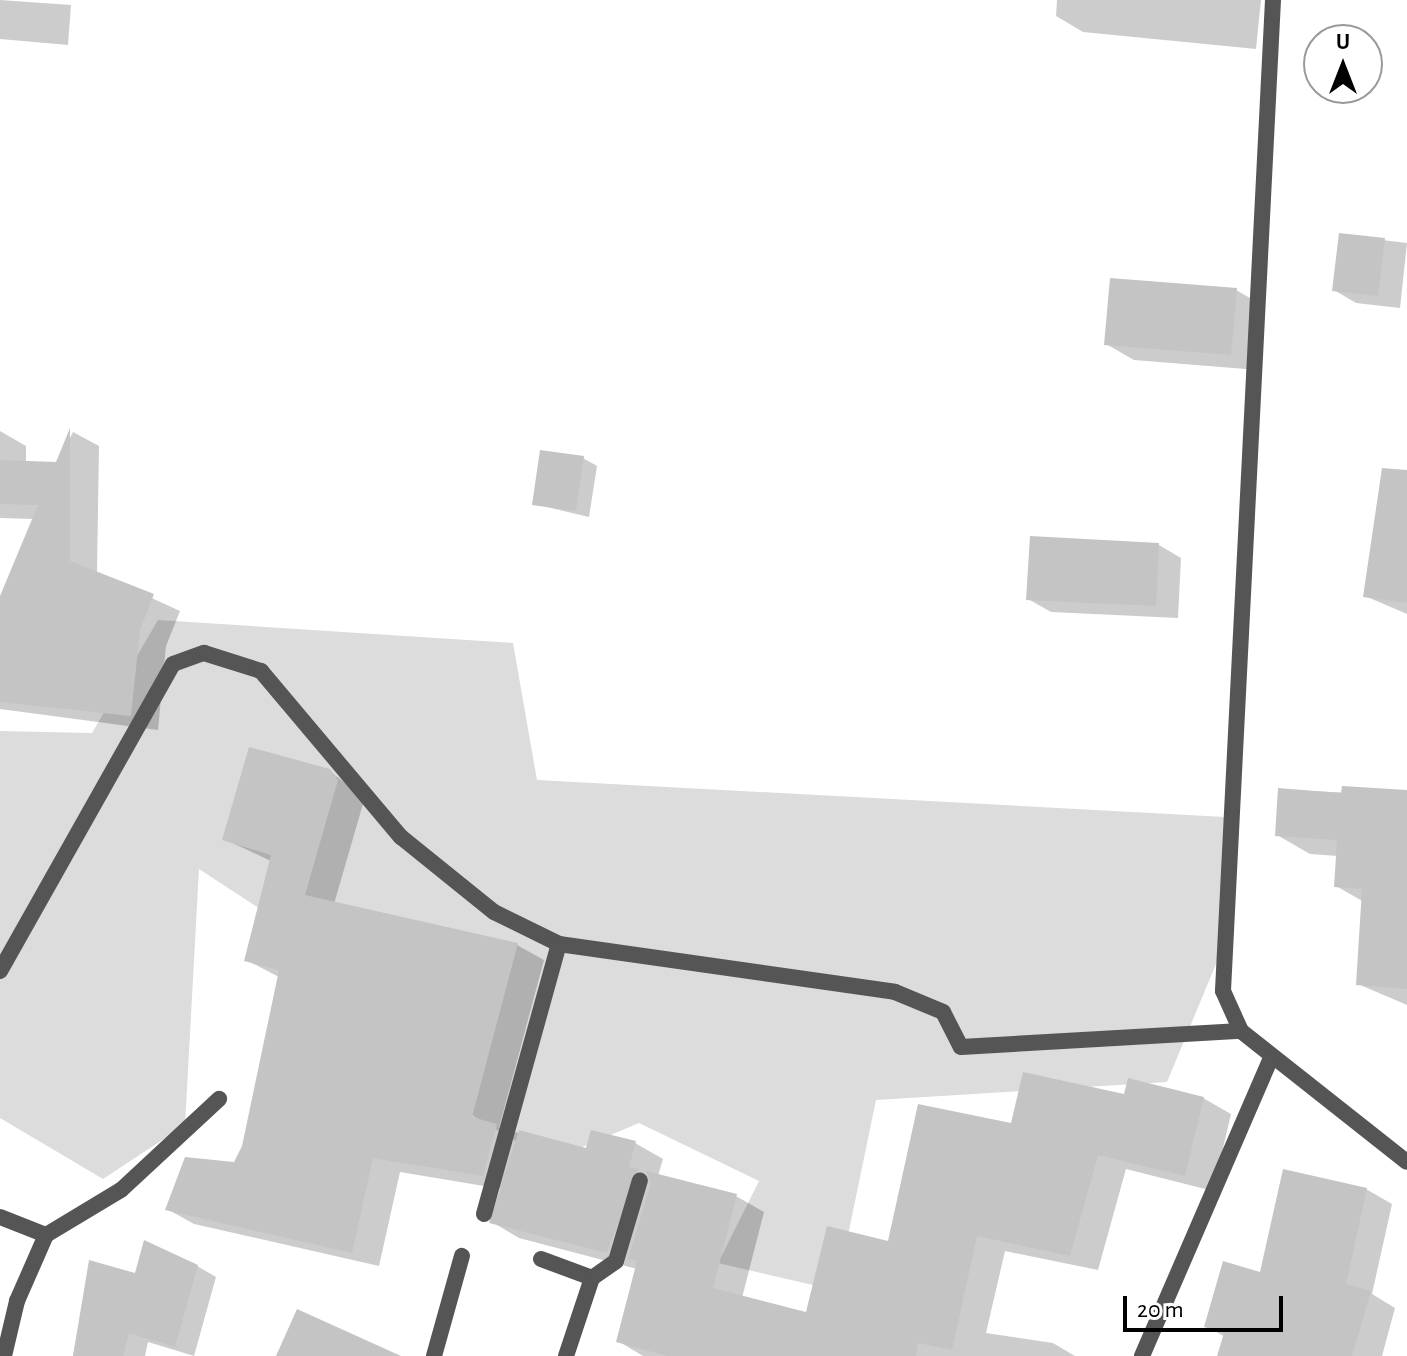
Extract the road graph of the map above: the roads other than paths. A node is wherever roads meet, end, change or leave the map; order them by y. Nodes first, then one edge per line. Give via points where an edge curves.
1 (1273, 0) edge
2 (559, 944) junction
3 (0, 971) edge
4 (1241, 1031) junction
5 (1272, 1056) junction
6 (219, 1099) dead end
7 (1407, 1162) edge
8 (640, 1180) dead end
9 (484, 1214) dead end
10 (0, 1217) edge
11 (46, 1235) junction
12 (462, 1256) dead end
13 (541, 1259) dead end
14 (592, 1278) junction
15 (4, 1356) edge
16 (434, 1356) edge
17 (566, 1356) edge
18 (1142, 1356) edge

1 - 4 street via 1223,991
2 - 3 street via 494,912 401,837 261,671 185,654
2 - 4 street via 895,992 943,1012 961,1047
2 - 9 street
4 - 5 street
5 - 7 street
5 - 18 street
6 - 11 street via 121,1190
8 - 14 street via 616,1261
10 - 11 street
11 - 15 street via 17,1301
12 - 16 street
13 - 14 street
14 - 17 street

